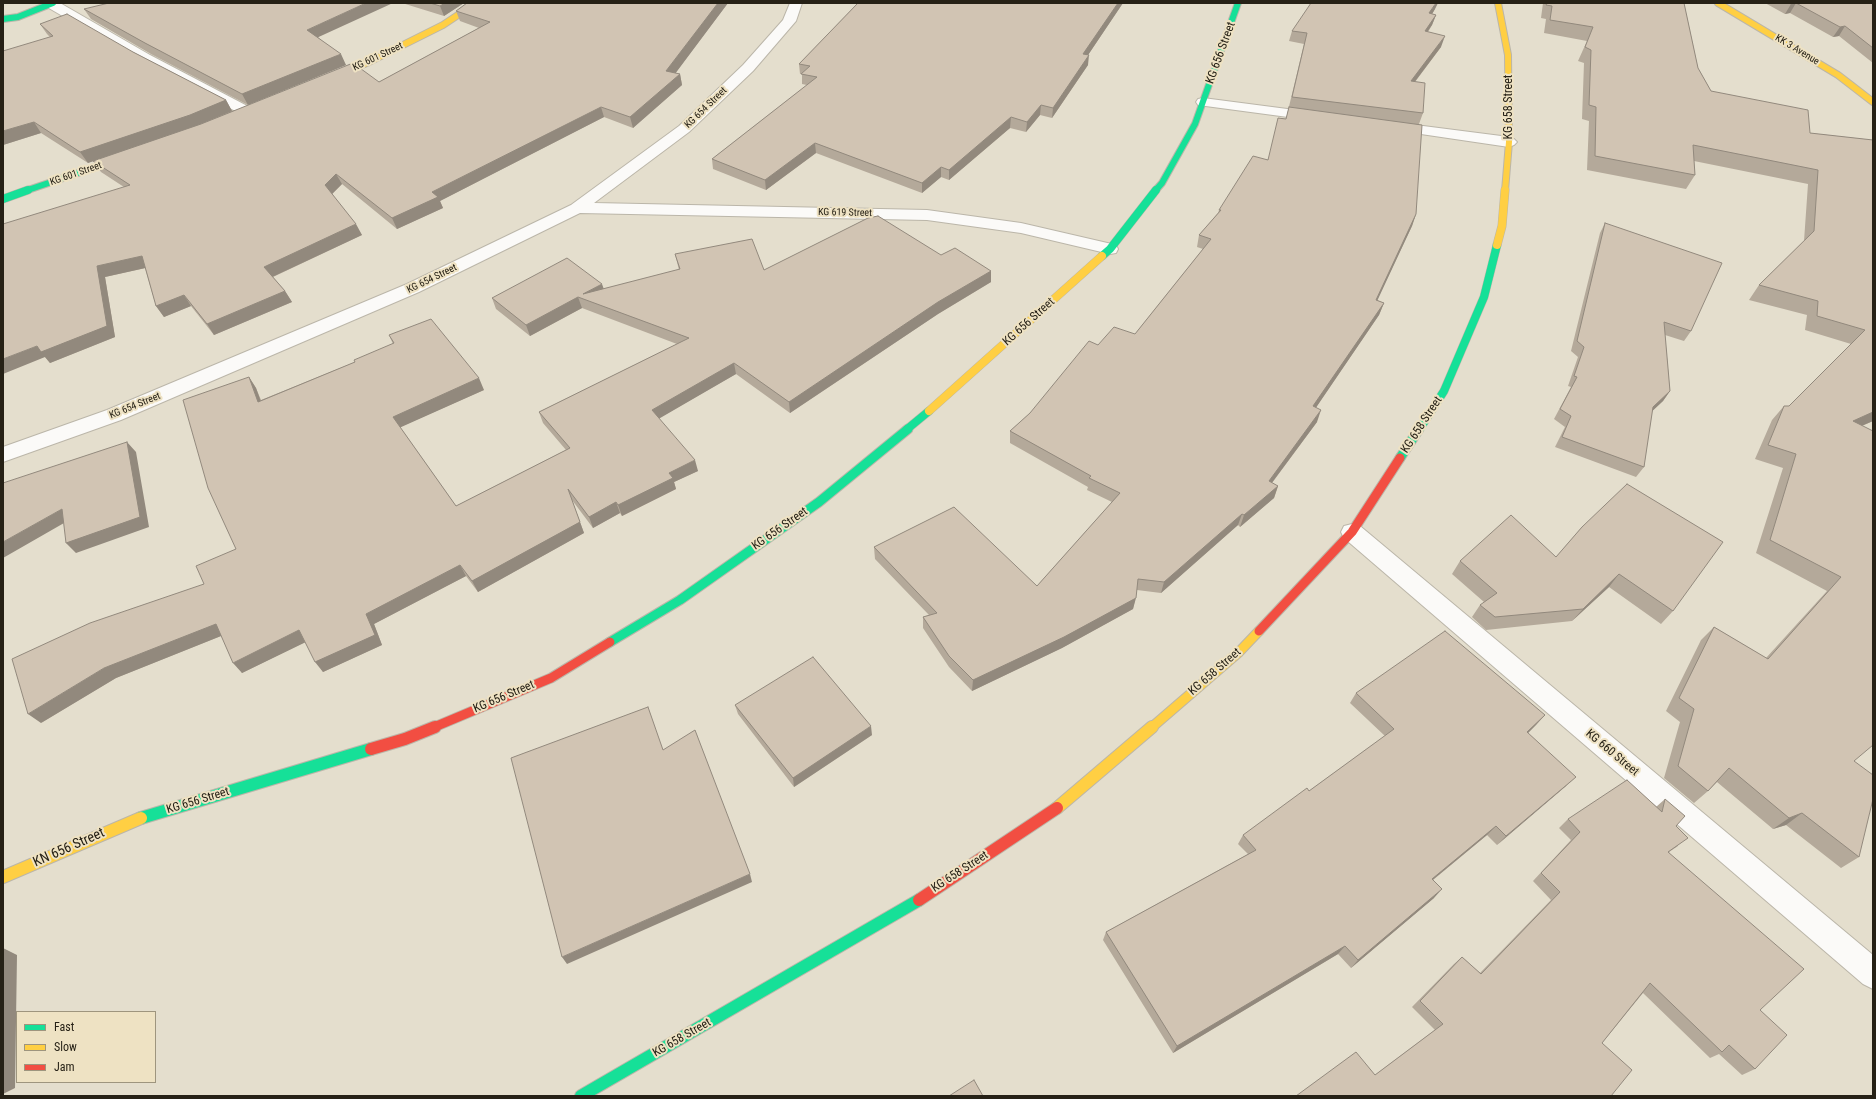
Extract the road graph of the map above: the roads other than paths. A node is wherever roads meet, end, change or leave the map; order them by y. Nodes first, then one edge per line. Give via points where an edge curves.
1 (53, 3) edge
2 (476, 3) edge
3 (796, 3) edge
4 (1238, 3) edge
5 (1498, 3) edge
6 (1718, 3) edge
7 (3, 20) edge
8 (319, 83) edge
9 (1203, 102) junction
10 (1873, 102) edge
11 (252, 110) joint
12 (235, 117) edge
13 (1328, 118) edge
14 (1376, 124) edge
15 (1509, 142) junction
16 (136, 153) edge
17 (3, 199) edge
18 (577, 208) junction
19 (1110, 250) junction
20 (3, 455) edge
21 (1352, 532) junction
22 (135, 820) joint
23 (3, 877) edge
24 (1873, 974) edge
25 (581, 1096) edge

1 - 7 street
1 - 11 street via 145,58
2 - 8 street, KG 601 Street via 444,25 376,59
3 - 18 street, KG 654 Street via 789,21 748,68 689,124
4 - 9 street, KG 656 Street
5 - 15 street, KG 658 Street via 1508,55
6 - 10 street, KK 3 Avenue via 1838,75
9 - 13 street
9 - 19 street, KG 656 Street via 1195,124 1162,183
11 - 12 street
14 - 15 street
15 - 21 street, KG 658 Street via 1502,226 1484,297 1444,391
16 - 17 street, KG 601 Street
18 - 19 street, KG 619 Street via 927,215 1021,228
18 - 20 street, KG 654 Street via 406,291 114,415
19 - 22 street, KG 656 Street via 936,406 819,502 680,600 551,678 405,739
21 - 24 street, KG 660 Street
21 - 25 street, KG 658 Street via 1239,652 1047,816 908,907
22 - 23 street, KN 656 Street

